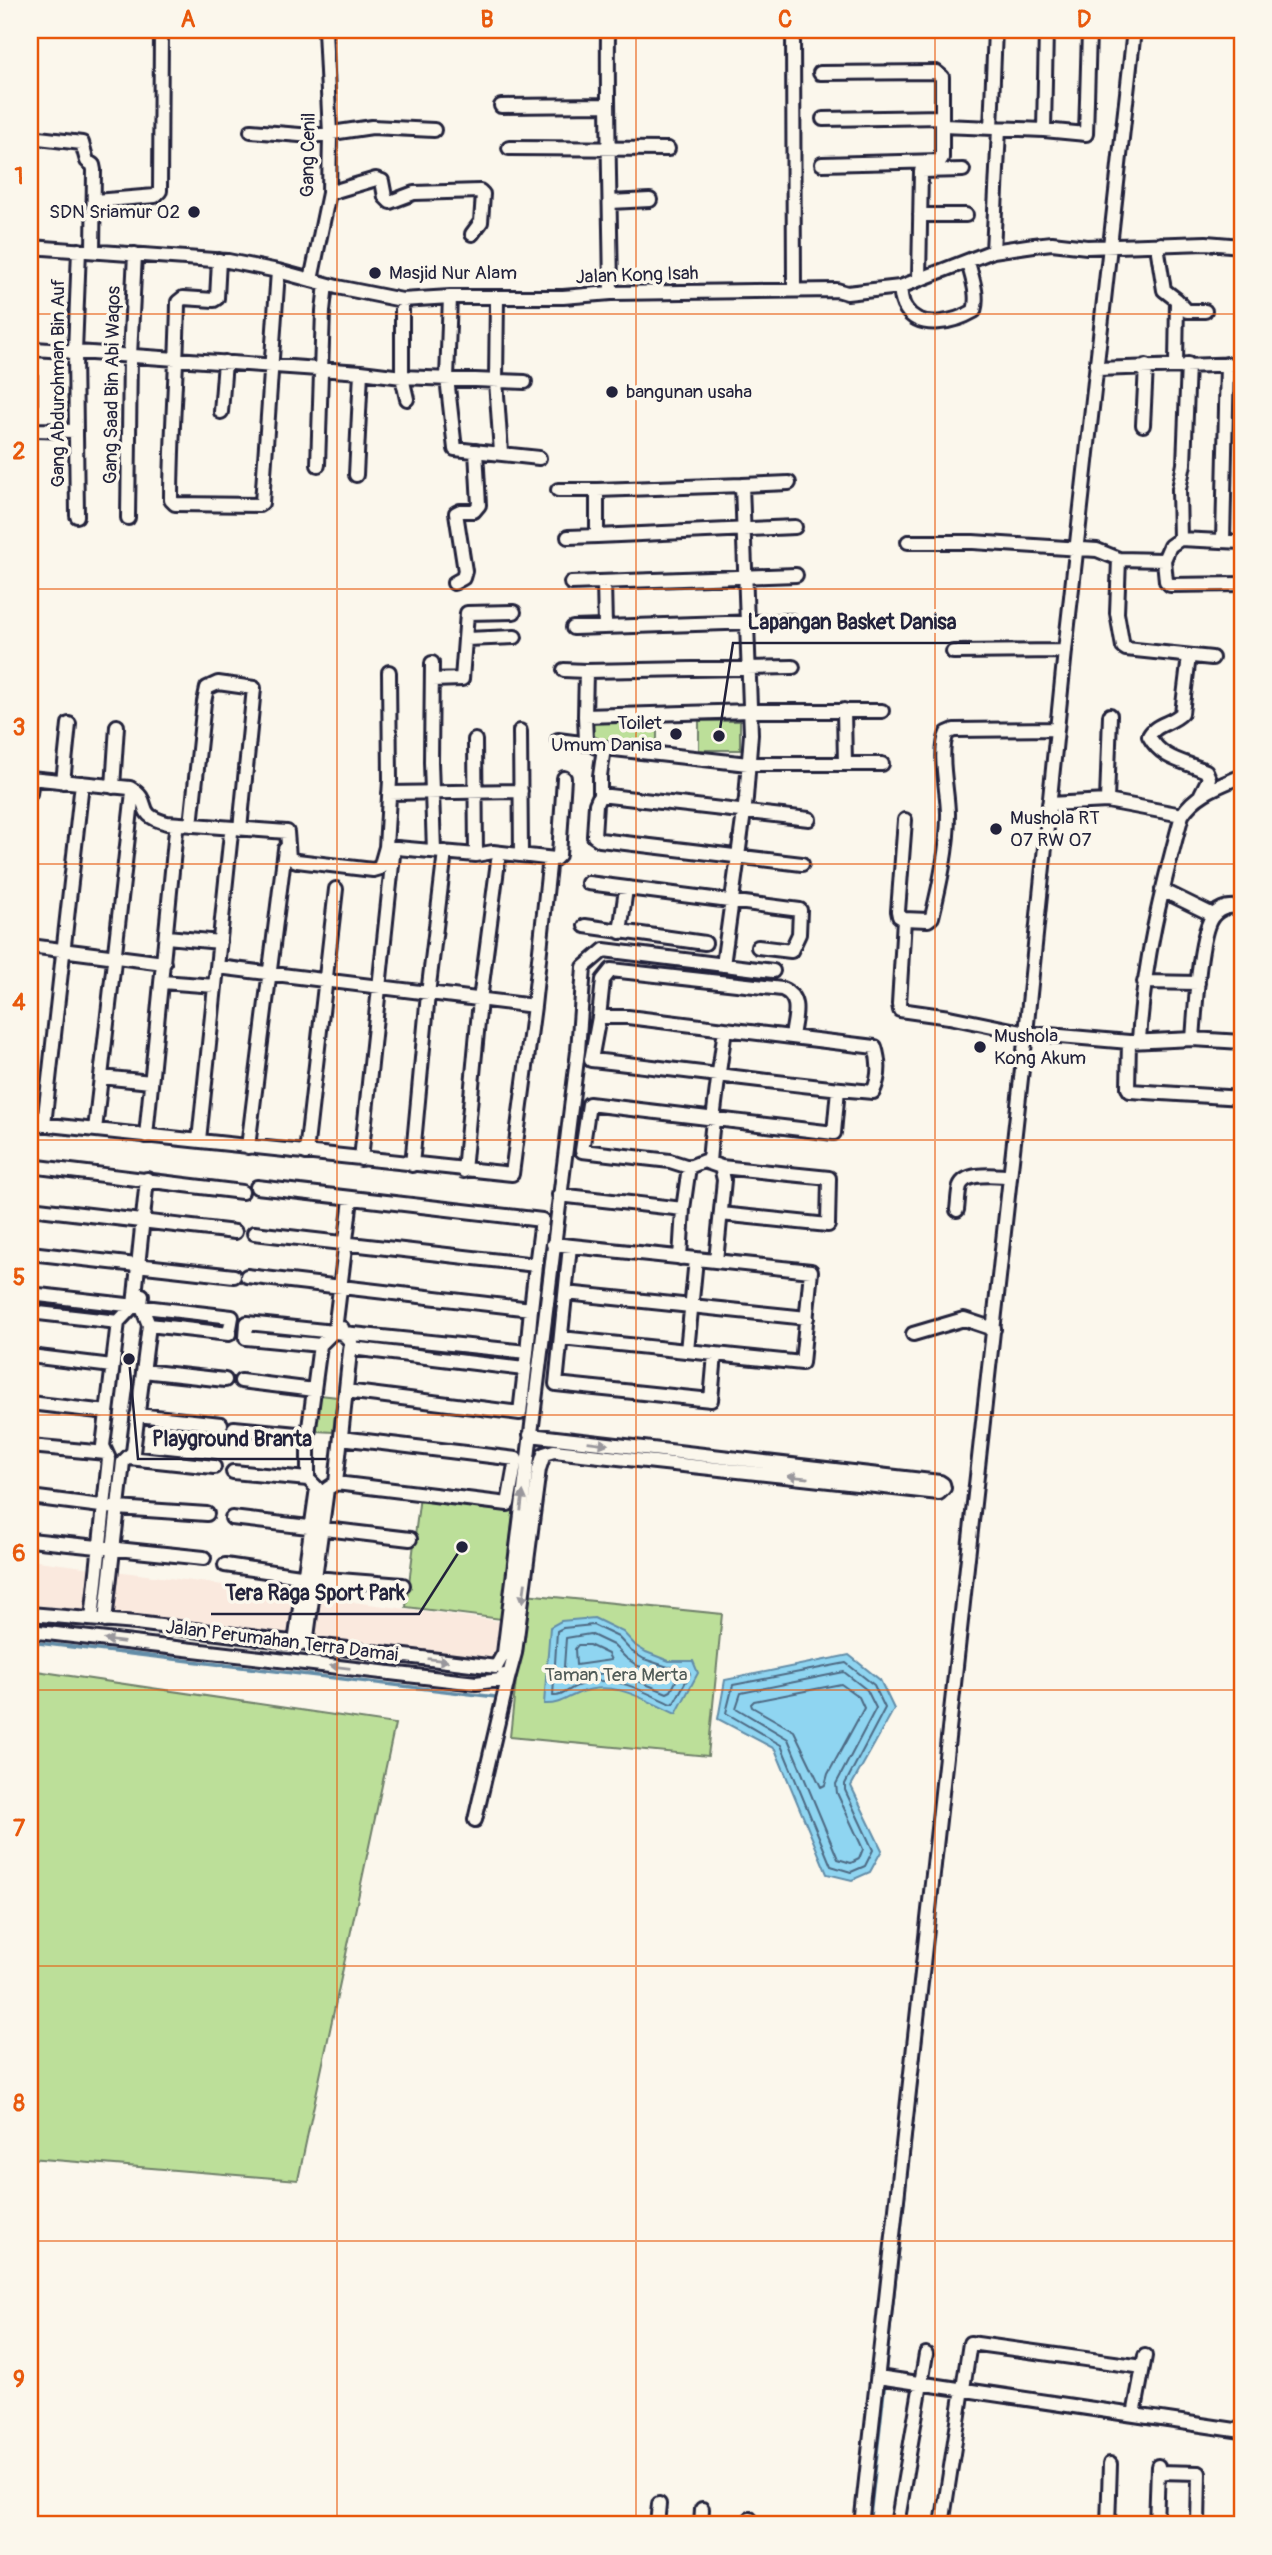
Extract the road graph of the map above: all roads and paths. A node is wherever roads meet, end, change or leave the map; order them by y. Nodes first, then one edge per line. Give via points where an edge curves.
1 (161, 30) edge
2 (325, 30) edge
3 (608, 30) edge
4 (793, 30) edge
5 (995, 30) edge
6 (1046, 30) edge
7 (1134, 30) edge
8 (1089, 32) dead end
9 (820, 73) dead end
10 (607, 105) junction
11 (501, 106) dead end
12 (823, 119) dead end
13 (942, 121) junction
14 (995, 128) junction
15 (435, 130) dead end
16 (1044, 130) junction
17 (251, 131) dead end
18 (330, 134) junction
19 (30, 137) edge
20 (509, 148) dead end
21 (610, 149) junction
22 (668, 149) dead end
23 (822, 164) dead end
24 (963, 170) dead end
25 (329, 193) junction
26 (650, 200) dead end
27 (95, 201) junction
28 (610, 202) junction
29 (920, 215) junction
30 (966, 215) dead end
31 (472, 234) dead end
32 (1161, 244) junction
33 (1112, 245) junction
34 (1242, 246) edge
35 (30, 247) edge
36 (79, 250) junction
37 (93, 251) junction
38 (993, 251) junction
39 (135, 254) junction
40 (219, 260) junction
41 (968, 262) junction
42 (278, 271) junction
43 (311, 279) junction
44 (919, 279) junction
45 (326, 284) junction
46 (900, 287) junction
47 (794, 290) junction
48 (611, 293) junction
49 (450, 297) junction
50 (497, 298) junction
51 (402, 300) junction
52 (1177, 300) junction
53 (1205, 311) dead end
54 (75, 351) junction
55 (130, 356) junction
56 (177, 360) junction
57 (225, 362) junction
58 (1182, 364) junction
59 (1227, 364) junction
60 (1242, 364) edge
61 (272, 366) junction
62 (1146, 366) junction
63 (321, 369) junction
64 (1097, 369) junction
65 (360, 372) junction
66 (402, 377) junction
67 (447, 379) junction
68 (496, 381) junction
69 (525, 382) dead end
70 (407, 399) dead end
71 (30, 404) edge
72 (221, 412) dead end
73 (30, 424) edge
74 (1143, 425) dead end
75 (75, 431) junction
76 (476, 451) junction
77 (501, 452) junction
78 (539, 458) dead end
79 (318, 465) dead end
80 (356, 475) dead end
81 (789, 484) dead end
82 (742, 485) junction
83 (558, 490) dead end
84 (597, 490) junction
85 (77, 516) dead end
86 (128, 518) dead end
87 (795, 527) dead end
88 (743, 530) junction
89 (597, 536) junction
90 (568, 537) dead end
91 (1180, 539) junction
92 (1223, 540) junction
93 (908, 542) dead end
94 (1242, 542) edge
95 (1076, 549) junction
96 (1119, 559) junction
97 (1164, 560) junction
98 (796, 575) dead end
99 (745, 577) junction
100 (604, 582) junction
101 (454, 583) dead end
102 (571, 583) dead end
103 (1242, 584) edge
104 (513, 612) dead end
105 (791, 621) dead end
106 (747, 623) junction
107 (605, 627) junction
108 (572, 628) dead end
109 (515, 638) dead end
110 (466, 639) junction
111 (1065, 650) junction
112 (953, 652) dead end
113 (1189, 656) junction
114 (1212, 658) dead end
115 (432, 663) dead end
116 (793, 667) dead end
117 (749, 668) junction
118 (564, 670) dead end
119 (389, 671) dead end
120 (586, 671) junction
121 (432, 680) junction
122 (844, 710) junction
123 (750, 711) junction
124 (882, 711) dead end
125 (1110, 715) dead end
126 (585, 716) junction
127 (69, 723) dead end
128 (117, 726) dead end
129 (1057, 729) junction
130 (520, 731) dead end
131 (475, 740) dead end
132 (558, 740) dead end
133 (589, 744) junction
134 (604, 748) junction
135 (748, 764) junction
136 (845, 764) junction
137 (882, 764) dead end
138 (1242, 776) edge
139 (31, 778) edge
140 (564, 778) dead end
141 (63, 782) junction
142 (82, 783) junction
143 (113, 787) junction
144 (130, 788) junction
145 (475, 790) junction
146 (521, 791) junction
147 (432, 792) junction
148 (389, 793) junction
149 (30, 794) edge
150 (1201, 794) junction
151 (600, 795) junction
152 (1107, 801) junction
153 (1049, 804) junction
154 (744, 811) junction
155 (1182, 815) junction
156 (809, 819) dead end
157 (905, 820) dead end
158 (191, 825) junction
159 (176, 830) dead end
160 (235, 831) junction
161 (286, 842) junction
162 (389, 851) junction
163 (440, 851) junction
164 (521, 854) junction
165 (476, 855) junction
166 (737, 857) junction
167 (498, 861) dead end
168 (802, 864) dead end
169 (549, 866) dead end
170 (588, 883) dead end
171 (336, 889) dead end
172 (626, 889) junction
173 (1162, 890) junction
174 (731, 903) junction
175 (1242, 907) edge
176 (1213, 915) junction
177 (904, 919) junction
178 (585, 926) dead end
179 (620, 932) junction
180 (167, 937) junction
181 (220, 942) junction
182 (705, 943) dead end
183 (30, 946) edge
184 (758, 947) dead end
185 (64, 950) junction
186 (114, 956) junction
187 (164, 963) junction
188 (723, 965) junction
189 (218, 967) junction
190 (773, 971) dead end
191 (270, 974) junction
192 (326, 981) junction
193 (162, 982) junction
194 (1144, 982) junction
195 (1198, 983) junction
196 (215, 986) junction
197 (379, 988) junction
198 (428, 994) junction
199 (480, 1000) junction
200 (534, 1006) junction
201 (599, 1017) junction
202 (725, 1029) junction
203 (1026, 1033) junction
204 (792, 1037) junction
205 (1193, 1039) junction
206 (1134, 1041) junction
207 (1242, 1042) edge
208 (719, 1073) junction
209 (101, 1077) junction
210 (151, 1082) junction
211 (838, 1089) junction
212 (1242, 1098) edge
213 (712, 1119) junction
214 (30, 1123) edge
215 (44, 1125) junction
216 (95, 1130) junction
217 (146, 1136) junction
218 (199, 1140) junction
219 (248, 1147) junction
220 (306, 1153) junction
221 (360, 1159) junction
222 (412, 1165) junction
223 (715, 1165) junction
224 (30, 1166) edge
225 (689, 1167) junction
226 (464, 1171) junction
227 (1010, 1176) junction
228 (150, 1179) junction
229 (257, 1187) dead end
230 (242, 1192) dead end
231 (559, 1195) junction
232 (354, 1199) junction
233 (30, 1208) edge
234 (683, 1209) junction
235 (957, 1210) dead end
236 (721, 1214) junction
237 (146, 1220) junction
238 (235, 1231) dead end
239 (254, 1233) dead end
240 (553, 1244) junction
241 (349, 1245) junction
242 (570, 1246) junction
243 (30, 1253) edge
244 (680, 1258) junction
245 (696, 1259) junction
246 (716, 1261) junction
247 (141, 1265) junction
248 (536, 1265) junction
249 (344, 1287) junction
250 (566, 1293) junction
251 (30, 1294) edge
252 (138, 1305) junction
253 (691, 1306) junction
254 (531, 1309) junction
255 (30, 1312) edge
256 (807, 1318) junction
257 (118, 1322) junction
258 (149, 1325) junction
259 (994, 1329) junction
260 (338, 1331) junction
261 (913, 1334) dead end
262 (561, 1338) junction
263 (320, 1346) junction
264 (351, 1348) junction
265 (527, 1352) junction
266 (687, 1352) junction
267 (715, 1354) junction
268 (30, 1356) edge
269 (112, 1366) junction
270 (524, 1368) junction
271 (143, 1371) junction
272 (225, 1380) dead end
273 (241, 1381) dead end
274 (314, 1390) junction
275 (346, 1391) junction
276 (30, 1403) edge
277 (107, 1412) junction
278 (138, 1415) junction
279 (221, 1424) dead end
280 (234, 1428) dead end
281 (307, 1434) junction
282 (530, 1435) junction
283 (341, 1438) junction
284 (30, 1446) edge
285 (544, 1454) junction
286 (107, 1456) junction
287 (126, 1460) junction
288 (214, 1468) dead end
289 (233, 1472) dead end
290 (322, 1485) junction
291 (30, 1497) edge
292 (111, 1507) junction
293 (207, 1514) dead end
294 (232, 1518) dead end
295 (318, 1528) junction
296 (410, 1539) dead end
297 (30, 1540) edge
298 (106, 1549) junction
299 (204, 1558) dead end
300 (225, 1565) dead end
301 (309, 1576) junction
302 (403, 1585) dead end
303 (30, 1614) edge
304 (98, 1620) junction
305 (30, 1631) edge
306 (301, 1643) junction
307 (496, 1667) junction
308 (508, 1679) junction
309 (475, 1820) dead end
310 (926, 2354) dead end
311 (882, 2378) junction
312 (920, 2384) junction
313 (964, 2390) junction
314 (1134, 2415) junction
315 (1242, 2431) edge
316 (1110, 2464) dead end
317 (659, 2504) dead end
318 (702, 2509) dead end
319 (657, 2525) edge
320 (701, 2525) edge
321 (861, 2525) edge
322 (897, 2525) edge
323 (942, 2525) edge
324 (1108, 2525) edge
325 (1156, 2525) edge
326 (1198, 2525) edge

1 - 27 street via 159,193
2 - 18 street, Gang Cenil
3 - 10 street
4 - 47 street
5 - 14 street
6 - 16 street
7 - 33 street
8 - 16 street via 1086,134
9 - 13 street via 938,72 942,77
10 - 11 street
10 - 21 street
12 - 13 street
13 - 14 street
13 - 23 street via 942,158 937,162
14 - 16 street
14 - 38 street
15 - 18 street via 382,126
17 - 18 street
18 - 25 street, Gang Cenil
19 - 27 street via 82,143 93,165
20 - 21 street
21 - 22 street
21 - 28 street
24 - 29 street via 921,171
25 - 31 street via 376,179 382,180 390,202 414,193 480,191 481,222
25 - 43 street, Gang Cenil
26 - 28 street
27 - 37 street
28 - 48 street
29 - 30 street
29 - 44 street
32 - 33 street, Jalan Kong Isah
32 - 34 street, Jalan Kong Isah
32 - 52 street via 1158,252 1164,290
33 - 38 street, Jalan Kong Isah via 1052,243
33 - 64 street
35 - 36 street, Jalan Kong Isah
36 - 37 street, Jalan Kong Isah
36 - 54 street, Gang Abdurohman Bin Auf
37 - 39 street, Jalan Kong Isah
38 - 41 street, Jalan Kong Isah
39 - 40 street, Jalan Kong Isah
39 - 55 street, Gang Saad Bin Abi Waqos
40 - 42 street, Jalan Kong Isah
40 - 56 street via 216,298 178,302
41 - 44 street, Jalan Kong Isah
41 - 46 street via 976,305 961,317 922,321 903,306
42 - 43 street, Jalan Kong Isah
42 - 61 street
43 - 45 street, Jalan Kong Isah
44 - 46 street, Jalan Kong Isah
45 - 51 street, Jalan Kong Isah
45 - 63 street
46 - 47 street, Jalan Kong Isah via 847,293
47 - 48 street, Jalan Kong Isah
48 - 50 street, Jalan Kong Isah
49 - 50 street, Jalan Kong Isah
49 - 51 street, Jalan Kong Isah
49 - 67 street
50 - 68 street
51 - 66 street
52 - 53 street via 1187,311
52 - 58 street
54 - 55 street
54 - 71 street via 32,349
54 - 75 street, Gang Abdurohman Bin Auf
55 - 56 street
55 - 86 street, Gang Saad Bin Abi Waqos
56 - 57 street
56 - 61 street via 171,442 171,500 175,504 262,503
57 - 61 street
57 - 72 street
58 - 59 street
58 - 62 street
58 - 91 street via 1185,464 1179,498
59 - 60 street
59 - 92 street
61 - 63 street
62 - 64 street
62 - 74 street
63 - 65 street
63 - 79 street
64 - 95 street
65 - 66 street
65 - 80 street
66 - 67 street
66 - 70 street
67 - 68 street
67 - 76 street via 454,449
68 - 69 street
68 - 77 street
73 - 75 street via 34,430
75 - 85 street, Gang Abdurohman Bin Auf
76 - 77 street
76 - 101 street via 479,505 474,511 456,513 465,571
77 - 78 street
81 - 82 street
82 - 84 street
82 - 88 street
83 - 84 street
84 - 89 street
87 - 88 street
88 - 89 street
88 - 99 street
89 - 90 street
91 - 92 street
91 - 97 street via 1170,546
92 - 94 street
93 - 95 street
95 - 96 street via 1097,550
95 - 111 street
96 - 97 street
96 - 113 street via 1117,612 1123,646
97 - 103 street via 1169,584
98 - 99 street
99 - 100 street
99 - 106 street
100 - 102 street
100 - 107 street
104 - 110 street via 467,612
105 - 106 street
106 - 107 street
106 - 117 street
107 - 108 street
109 - 110 street
110 - 121 street via 462,679
111 - 112 street
111 - 129 street
113 - 114 street
113 - 150 street via 1182,713 1149,736 1171,759 1206,771 1209,778
115 - 121 street
116 - 117 street
117 - 120 street
117 - 123 street
118 - 120 street
119 - 148 street
120 - 126 street
121 - 147 street
122 - 123 street
122 - 124 street
122 - 136 street
123 - 126 street
123 - 135 street
125 - 152 street
126 - 133 street
127 - 141 street
128 - 143 street
129 - 153 street
129 - 177 street via 947,733 948,816 933,913 928,920
130 - 146 street
131 - 145 street
132 - 133 street
133 - 134 street
134 - 135 street
134 - 151 street
135 - 136 street
135 - 154 street
136 - 137 street
138 - 150 street
139 - 141 street
139 - 149 street
140 - 164 street via 559,855 555,859
141 - 142 street
142 - 143 street
142 - 185 street
143 - 144 street
144 - 158 street via 142,797 152,819
144 - 186 street via 134,796
145 - 146 street
145 - 147 street
145 - 165 street
146 - 164 street
147 - 148 street
147 - 163 street
148 - 162 street
150 - 155 street
151 - 154 street
151 - 166 street via 594,836 600,840
152 - 153 street
152 - 155 street
153 - 203 street
154 - 156 street
154 - 166 street
155 - 173 street
157 - 177 street via 898,911
158 - 160 street
158 - 160 street via 207,688 218,684 254,688
159 - 180 street
160 - 161 street via 286,832
160 - 181 street
161 - 162 street via 289,858 297,861 373,870 380,868
161 - 191 street
162 - 163 street
162 - 197 street
163 - 165 street
163 - 198 street
164 - 165 street
166 - 168 street
166 - 174 street
167 - 199 street
169 - 200 street
170 - 172 street
171 - 192 street
172 - 174 street
172 - 179 street
173 - 176 street
173 - 194 street
174 - 184 street via 800,910 799,934 791,951
174 - 188 street
175 - 176 street via 1225,907
176 - 195 street
177 - 203 street via 900,1010
178 - 179 street
179 - 182 street
180 - 181 street
180 - 187 street
181 - 189 street
183 - 185 street
185 - 186 street
185 - 215 street
186 - 187 street
186 - 209 street
187 - 193 street
188 - 190 street
188 - 231 street via 604,950 584,967
189 - 191 street
189 - 196 street
191 - 192 street
191 - 219 street
192 - 197 street
192 - 220 street
193 - 196 street
193 - 210 street
194 - 195 street
194 - 206 street
195 - 205 street
196 - 218 street
197 - 198 street
197 - 221 street
198 - 199 street
198 - 222 street
199 - 200 street
199 - 226 street
200 - 226 street via 514,1172
201 - 202 street
201 - 204 street via 603,979 611,970 782,989 796,1001
201 - 208 street via 591,1060
202 - 204 street
202 - 208 street
203 - 206 street
203 - 227 street
204 - 211 street via 875,1047 879,1059 873,1092
205 - 206 street
205 - 207 street
206 - 212 street via 1130,1091
208 - 211 street
208 - 213 street
209 - 210 street
209 - 216 street
210 - 217 street
211 - 213 street via 834,1133
213 - 223 street
213 - 225 street via 589,1104 582,1151
214 - 215 street
215 - 216 street
216 - 217 street
217 - 218 street
218 - 219 street
219 - 220 street
220 - 221 street
221 - 222 street
222 - 226 street
223 - 225 street via 704,1161
223 - 236 street via 724,1180
223 - 236 street via 830,1178 828,1225
224 - 228 street
225 - 234 street
227 - 235 street via 965,1180
227 - 259 street
228 - 230 street
228 - 237 street
229 - 232 street
231 - 234 street
231 - 240 street
232 - 241 street
232 - 248 street via 542,1220
233 - 237 street
234 - 244 street
236 - 246 street
237 - 238 street
237 - 247 street
239 - 241 street
240 - 242 street
240 - 282 street
241 - 248 street
241 - 249 street
242 - 244 street
242 - 250 street
243 - 247 street
244 - 245 street
245 - 246 street
245 - 253 street
246 - 256 street via 811,1271
247 - 249 street
247 - 252 street
248 - 254 street
249 - 254 street
249 - 260 street
250 - 253 street
250 - 262 street
251 - 252 street
252 - 257 street
252 - 258 street
252 - 258 street via 232,1317 229,1334
253 - 256 street
253 - 266 street
254 - 265 street
255 - 257 street
256 - 267 street via 802,1363
257 - 269 street
258 - 271 street
259 - 261 street via 964,1320
259 - 311 street
260 - 263 street
260 - 263 street via 247,1323 246,1338
260 - 264 street via 351,1342
260 - 265 street
262 - 266 street
262 - 267 street via 556,1384 710,1400
263 - 274 street
264 - 270 street
264 - 275 street
265 - 270 street
266 - 267 street
268 - 269 street
269 - 277 street
270 - 275 street via 520,1413
271 - 272 street
271 - 278 street
273 - 274 street
274 - 281 street
275 - 283 street
276 - 277 street
277 - 286 street via 103,1446
278 - 279 street
278 - 287 street via 133,1452
280 - 281 street
281 - 290 street
282 - 285 street
282 -> 285 street via 940,1482 944,1488 939,1493 554,1451
307 -> 282 street via 504,1653
283 - 290 street
283 - 290 street via 516,1459 508,1504
284 - 286 street
285 -> 308 street
286 - 287 street
286 - 292 street
287 - 288 street
287 - 292 street
289 - 290 street
290 - 295 street
291 - 292 street
292 - 293 street
292 - 298 street
294 - 295 street
295 - 296 street
295 - 301 street
297 - 298 street
298 - 299 street
298 - 304 street
300 - 301 street
301 - 302 street
301 - 306 street
303 - 304 street, Jalan Perumahan Terra Damai
304 - 306 street, Jalan Perumahan Terra Damai
308 -> 305 street, Jalan Perumahan Terra Damai via 476,1683
306 -> 307 street, Jalan Perumahan Terra Damai
307 - 308 street
308 - 309 street
310 - 312 street
311 - 312 street
311 - 321 street
312 - 313 street
312 - 322 street
313 - 314 street
313 - 314 street via 970,2343 1144,2361
313 - 323 street
314 - 315 street
316 - 324 street
317 - 319 street
318 - 320 street
325 - 326 street via 1158,2469 1199,2473

